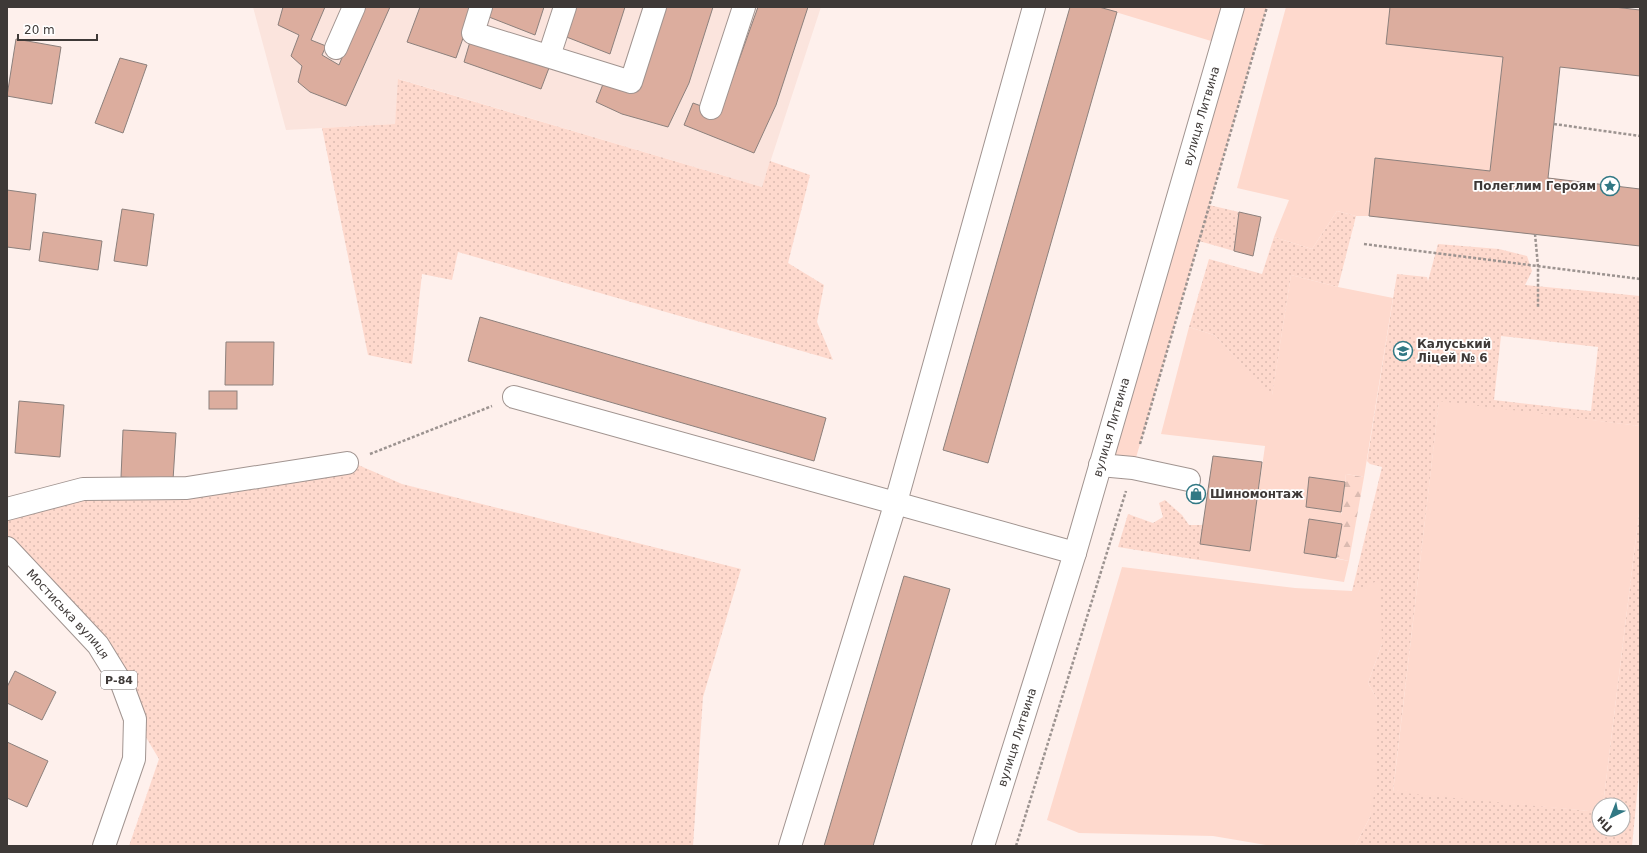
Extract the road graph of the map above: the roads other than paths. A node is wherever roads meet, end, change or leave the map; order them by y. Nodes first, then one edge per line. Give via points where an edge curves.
1 (354, 7) edge
2 (481, 7) edge
3 (565, 7) edge
4 (654, 7) edge
5 (744, 7) edge
6 (1034, 7) edge
7 (1233, 7) edge
8 (336, 48) dead end
9 (549, 56) junction
10 (711, 108) dead end
11 (514, 397) road end
12 (347, 463) road end
13 (1100, 465) junction
14 (1189, 480) dead end
15 (896, 502) junction
16 (7, 509) edge
17 (7, 548) edge
18 (1075, 552) junction
19 (104, 846) edge
20 (790, 846) edge
21 (983, 846) edge

1 - 8 street
2 - 9 street via 473,33
3 - 9 street
4 - 9 street via 631,82
5 - 10 street
6 - 15 street
7 - 13 street, вулиця Литвина
11 - 15 street
12 - 16 street via 187,488 83,489
13 - 14 street via 1133,468
13 - 18 street, вулиця Литвина
15 - 18 street
15 - 20 street
17 - 19 street, Мостиська вулиця / Р-84 via 98,644 122,684 135,719 134,759
18 - 21 street, вулиця Литвина

